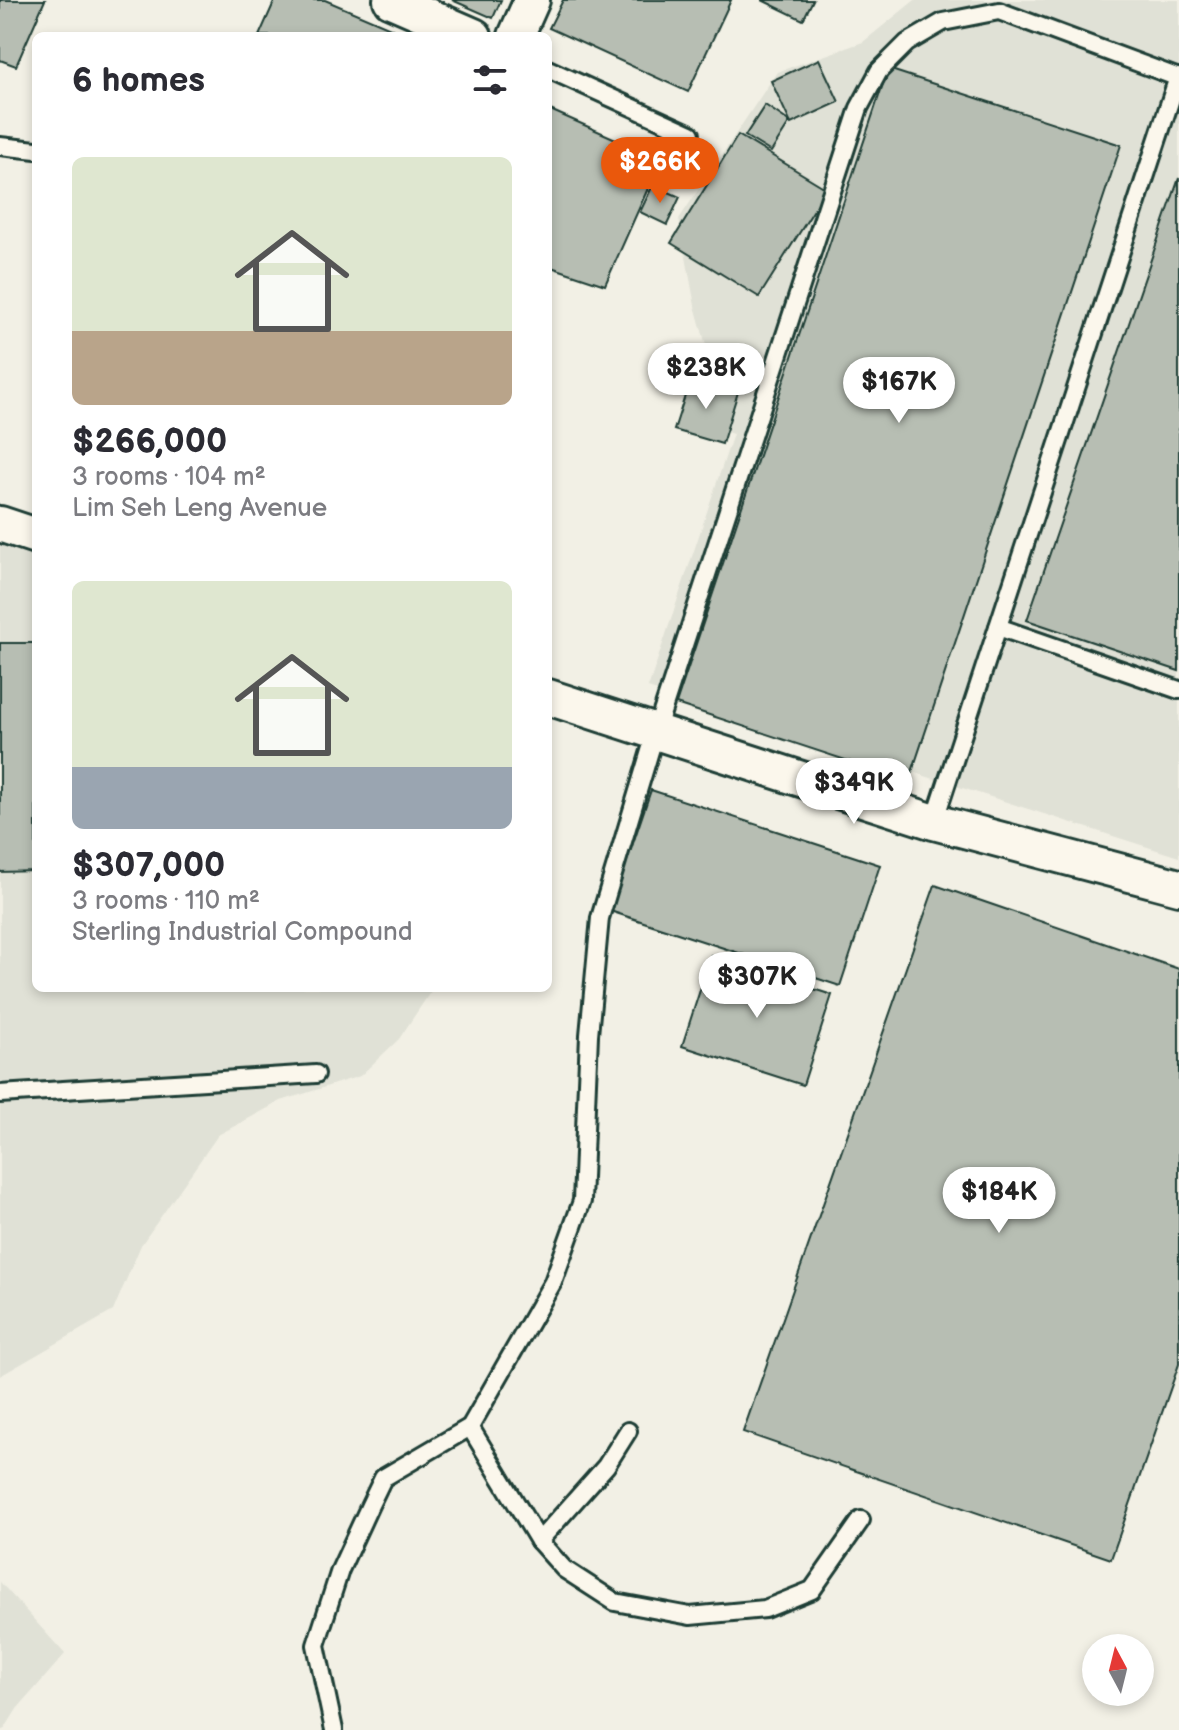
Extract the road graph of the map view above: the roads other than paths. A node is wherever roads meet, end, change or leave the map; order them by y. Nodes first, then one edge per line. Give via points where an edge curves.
1 (391, 0) edge
2 (532, 0) edge
3 (465, 32) edge
4 (518, 32) edge
5 (552, 71) edge
6 (1178, 77) edge
7 (691, 134) dead end
8 (0, 146) edge
9 (32, 150) edge
10 (0, 524) edge
11 (32, 535) edge
12 (998, 627) junction
13 (1179, 690) edge
14 (552, 698) edge
15 (656, 731) junction
16 (934, 822) junction
17 (1179, 887) edge
18 (316, 1074) dead end
19 (0, 1094) edge
20 (470, 1427) junction
21 (628, 1431) dead end
22 (861, 1520) dead end
23 (539, 1541) junction
24 (334, 1730) edge

1 - 3 street
2 - 4 street
5 - 7 lane
6 - 12 lane
6 - 15 lane via 999,11 943,22 907,43 879,71 859,108
8 - 9 lane
10 - 11 street
12 - 13 lane
12 - 16 lane
14 - 15 street
15 - 16 street
15 - 20 lane via 600,918 582,1201 553,1282
16 - 17 street
18 - 19 lane
20 - 23 lane
20 - 24 lane via 383,1478 340,1570 316,1645
21 - 23 lane via 606,1466
22 - 23 lane via 812,1590 765,1609 690,1616 615,1602 564,1569

